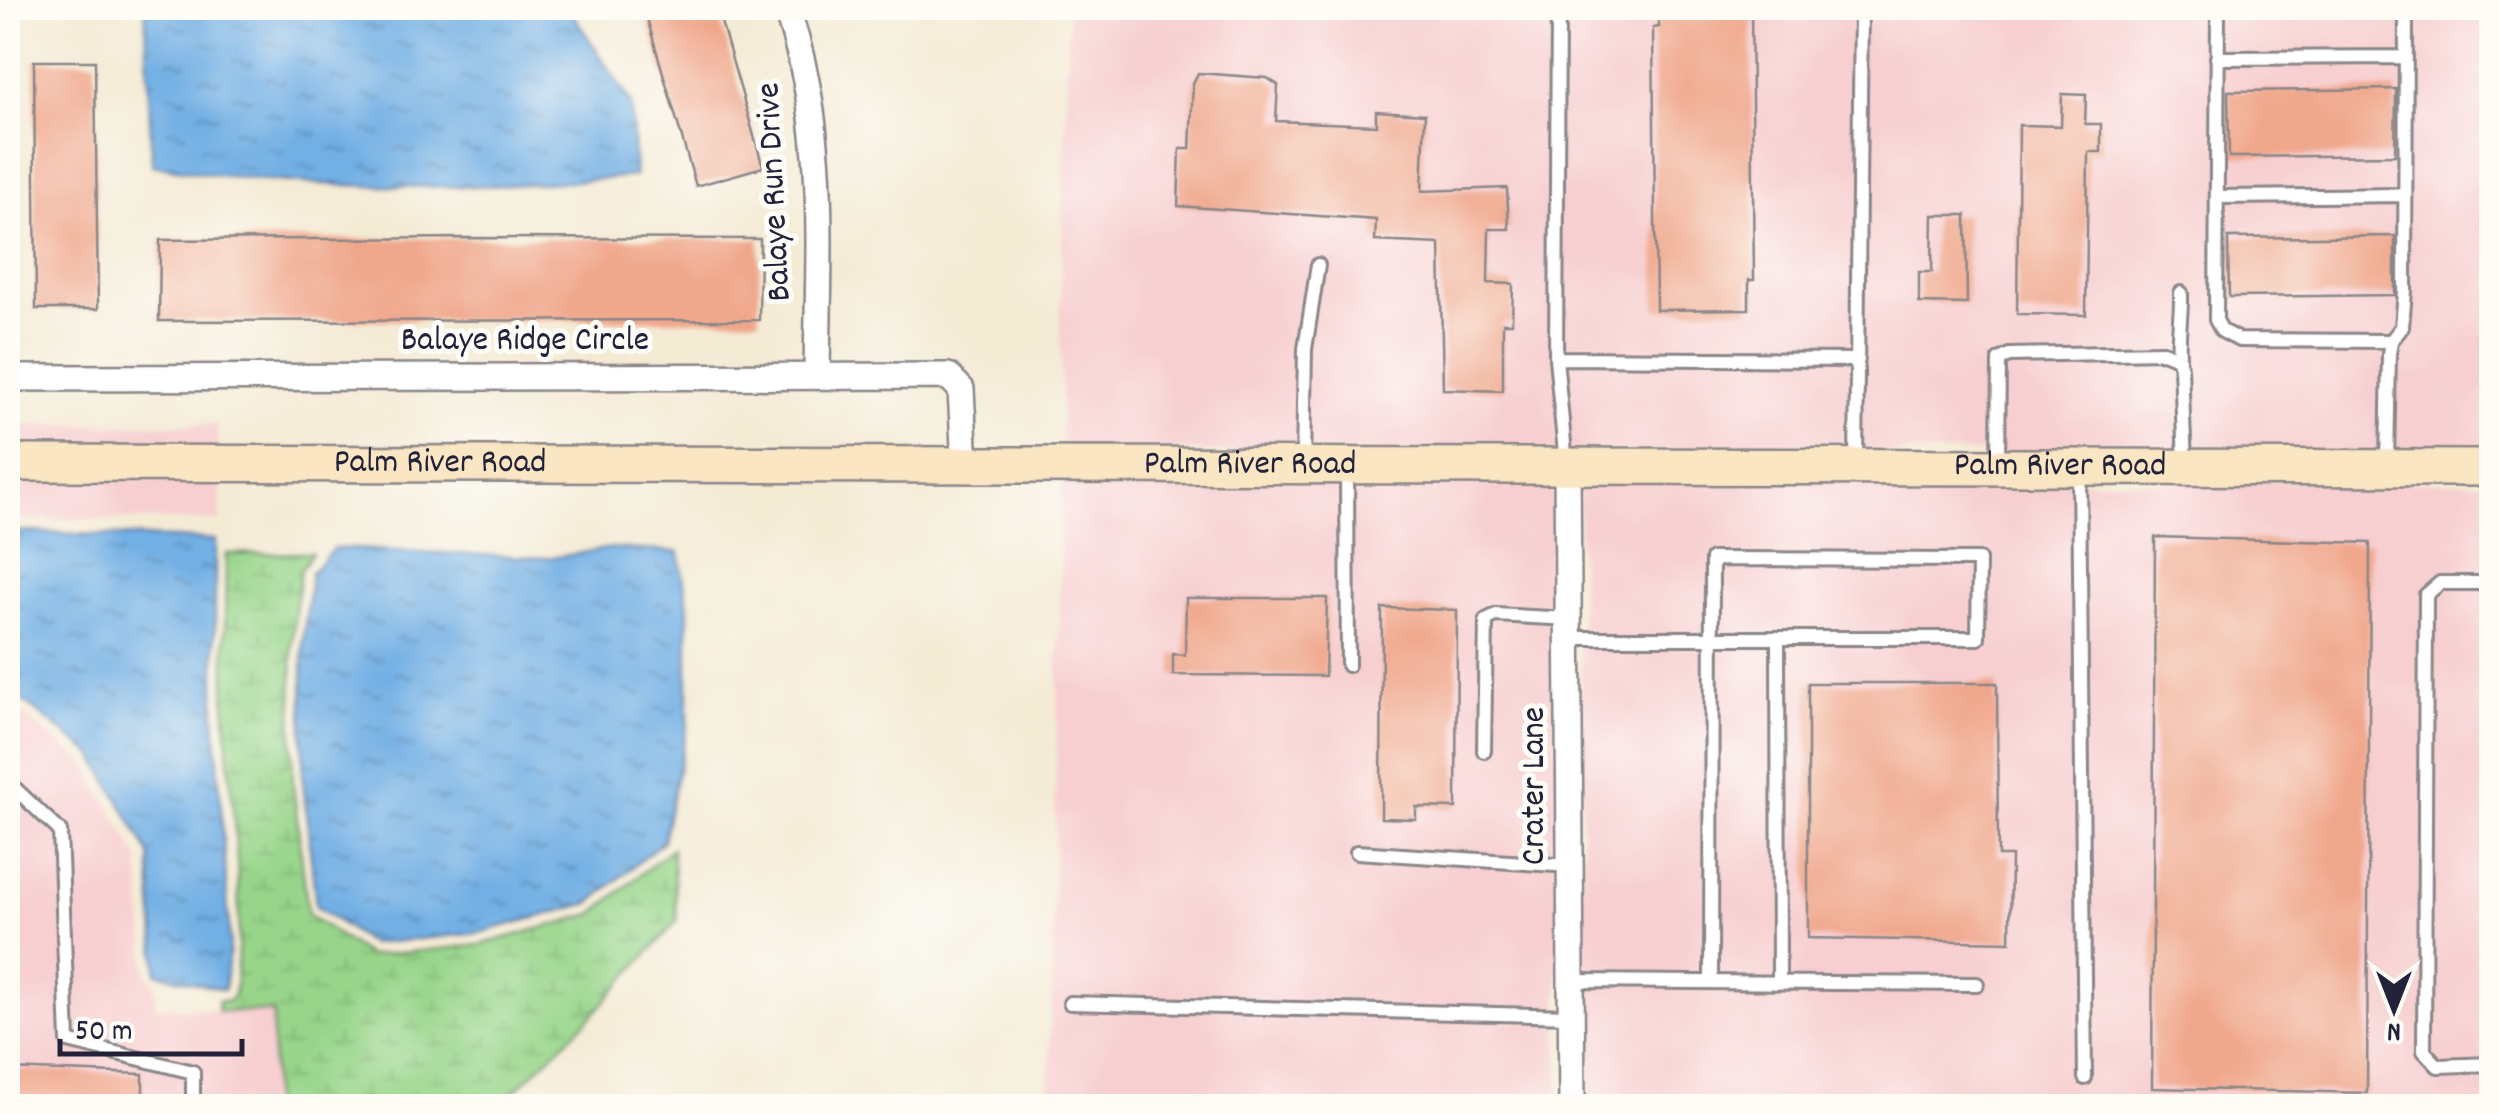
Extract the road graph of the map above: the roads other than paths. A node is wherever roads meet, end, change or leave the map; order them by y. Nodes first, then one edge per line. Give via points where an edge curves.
1 (786, 8) edge
2 (1558, 8) edge
3 (1860, 8) edge
4 (2218, 8) edge
5 (2406, 8) edge
6 (2406, 57) junction
7 (2217, 58) junction
8 (2405, 195) junction
9 (2217, 197) junction
10 (1318, 265) dead end
11 (2181, 293) dead end
12 (2391, 341) junction
13 (1556, 358) junction
14 (2177, 358) junction
15 (1858, 360) junction
16 (817, 376) junction
17 (8, 378) edge
18 (8, 464) edge
19 (965, 465) junction
20 (1303, 466) junction
21 (1346, 466) junction
22 (1566, 466) junction
23 (1856, 467) junction
24 (1998, 467) junction
25 (2079, 467) junction
26 (2185, 467) junction
27 (2388, 468) junction
28 (2492, 468) edge
29 (2492, 583) edge
30 (1570, 629) junction
31 (1710, 638) junction
32 (1778, 638) junction
33 (1348, 665) dead end
34 (1484, 752) dead end
35 (8, 782) edge
36 (1357, 852) dead end
37 (1571, 866) junction
38 (1571, 981) junction
39 (1711, 982) junction
40 (1779, 982) junction
41 (1977, 984) dead end
42 (1070, 1003) dead end
43 (1571, 1016) junction
44 (2492, 1064) edge
45 (2084, 1078) dead end
46 (192, 1106) edge
47 (1572, 1106) edge

1 - 16 street, Balaye Run Drive via 814,120
2 - 13 lane
3 - 15 lane
4 - 7 lane
5 - 6 lane
6 - 7 lane
6 - 8 lane
7 - 9 lane
8 - 9 lane
8 - 12 lane via 2402,327
9 - 12 lane via 2216,320 2222,331 2239,340
10 - 20 lane via 1306,349
11 - 14 lane
12 - 27 lane
13 - 15 lane
13 - 22 lane
14 - 24 lane via 2164,352 2000,360
14 - 26 lane
15 - 23 lane
16 - 17 street, Balaye Ridge Circle
16 - 19 street, Balaye Ridge Circle via 957,381
18 - 19 street, Palm River Road
19 - 20 street, Palm River Road
20 - 21 street, Palm River Road
21 - 22 street, Palm River Road
21 - 33 lane
22 - 23 street, Palm River Road
22 - 30 street, Crater Lane
23 - 24 street, Palm River Road
24 - 25 street, Palm River Road
25 - 26 street, Palm River Road
25 - 45 lane
26 - 27 street, Palm River Road
27 - 28 street, Palm River Road
29 - 44 lane via 2440,583 2426,594 2424,1052 2438,1066
30 - 31 lane
30 - 34 lane via 1496,615 1486,620
30 - 37 street, Crater Lane
31 - 32 lane
31 - 32 lane via 1712,559 1979,560 1978,638
31 - 39 lane
32 - 40 lane
35 - 46 lane via 60,830 68,1040 193,1072
36 - 37 lane
37 - 38 street, Crater Lane
38 - 39 lane
38 - 43 street, Crater Lane
39 - 40 lane
40 - 41 lane
42 - 43 lane
43 - 47 street, Crater Lane

